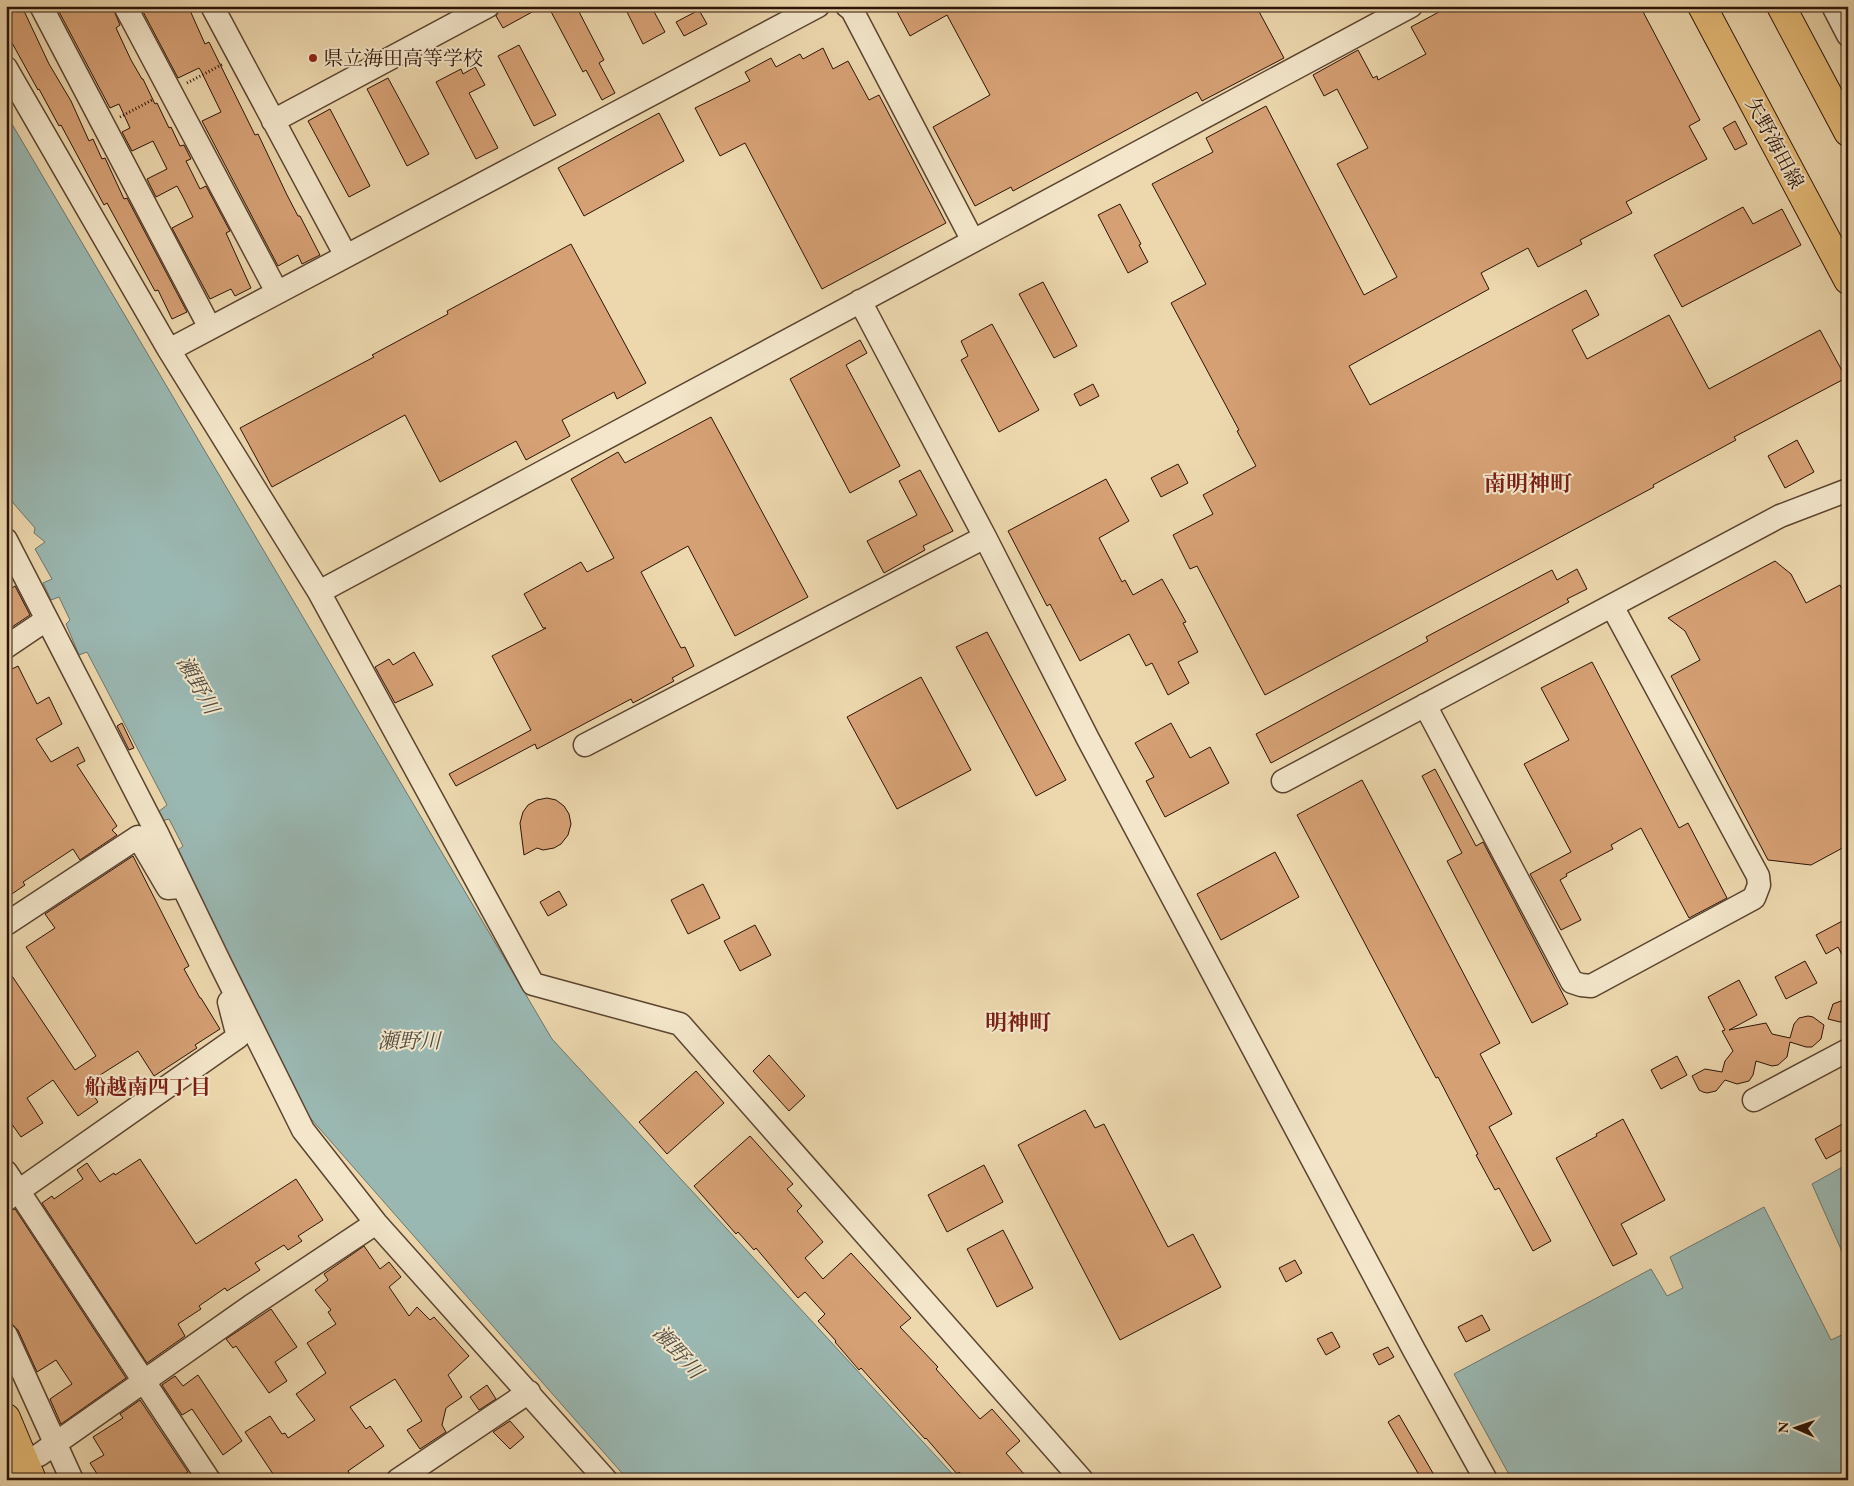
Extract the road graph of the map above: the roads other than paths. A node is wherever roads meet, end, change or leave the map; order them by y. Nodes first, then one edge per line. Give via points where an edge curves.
1 (41, 6) edge
2 (125, 6) edge
3 (212, 6) edge
4 (488, 6) edge
5 (818, 6) edge
6 (847, 6) edge
7 (1411, 6) edge
8 (1702, 6) edge
9 (1781, 6) edge
10 (1833, 6) edge
11 (1848, 35) edge
12 (6, 68) edge
13 (273, 121) junction
14 (1848, 132) edge
15 (973, 242) junction
16 (346, 256) junction
17 (1848, 280) edge
18 (277, 292) junction
19 (860, 302) junction
20 (210, 328) junction
21 (169, 350) junction
22 (1848, 490) edge
23 (985, 537) junction
24 (6, 540) edge
25 (318, 592) junction
26 (1612, 606) junction
27 (46, 620) junction
28 (6, 647) edge
29 (1425, 705) junction
30 (585, 745) dead end
31 (1282, 781) dead end
32 (183, 886) junction
33 (6, 924) edge
34 (220, 963) junction
35 (1848, 1050) edge
36 (1754, 1100) dead end
37 (10, 1187) edge
38 (376, 1223) junction
39 (6, 1335) edge
40 (143, 1380) junction
41 (528, 1392) junction
42 (6, 1418) edge
43 (42, 1459) edge
44 (426, 1472) edge
45 (6, 1474) edge
46 (9, 1480) edge
47 (72, 1480) edge
48 (209, 1480) edge
49 (398, 1480) edge
50 (606, 1480) edge
51 (1082, 1480) edge
52 (1486, 1480) edge

1 - 20 street
2 - 18 street
3 - 13 street
4 - 13 street
5 - 16 street
6 - 15 street via 852,10
7 - 15 street
8 - 17 main road, 矢野海田線
9 - 14 main road
10 - 11 street
12 - 21 street
13 - 16 street
15 - 19 street
16 - 18 street
18 - 20 street
19 - 23 street
19 - 25 street
20 - 21 street
21 - 25 street
22 - 26 street via 1780,516
23 - 30 street
23 - 52 street via 1088,739
24 - 27 street
25 - 51 street via 533,984 680,1024
26 - 29 street
26 - 29 street via 1758,876 1759,885 1754,898 1591,986 1572,982
27 - 28 street
27 - 32 street
29 - 31 street
32 - 33 street via 168,888 138,837
32 - 34 street
34 - 37 street via 238,1037
34 - 38 street via 303,1130
35 - 36 street
37 - 40 street
38 - 40 street
38 - 41 street
39 - 43 street
40 - 43 street
40 - 48 street
41 - 44 street
41 - 50 street
42 - 43 main road
43 - 47 street
44 - 49 street
45 - 46 main road

